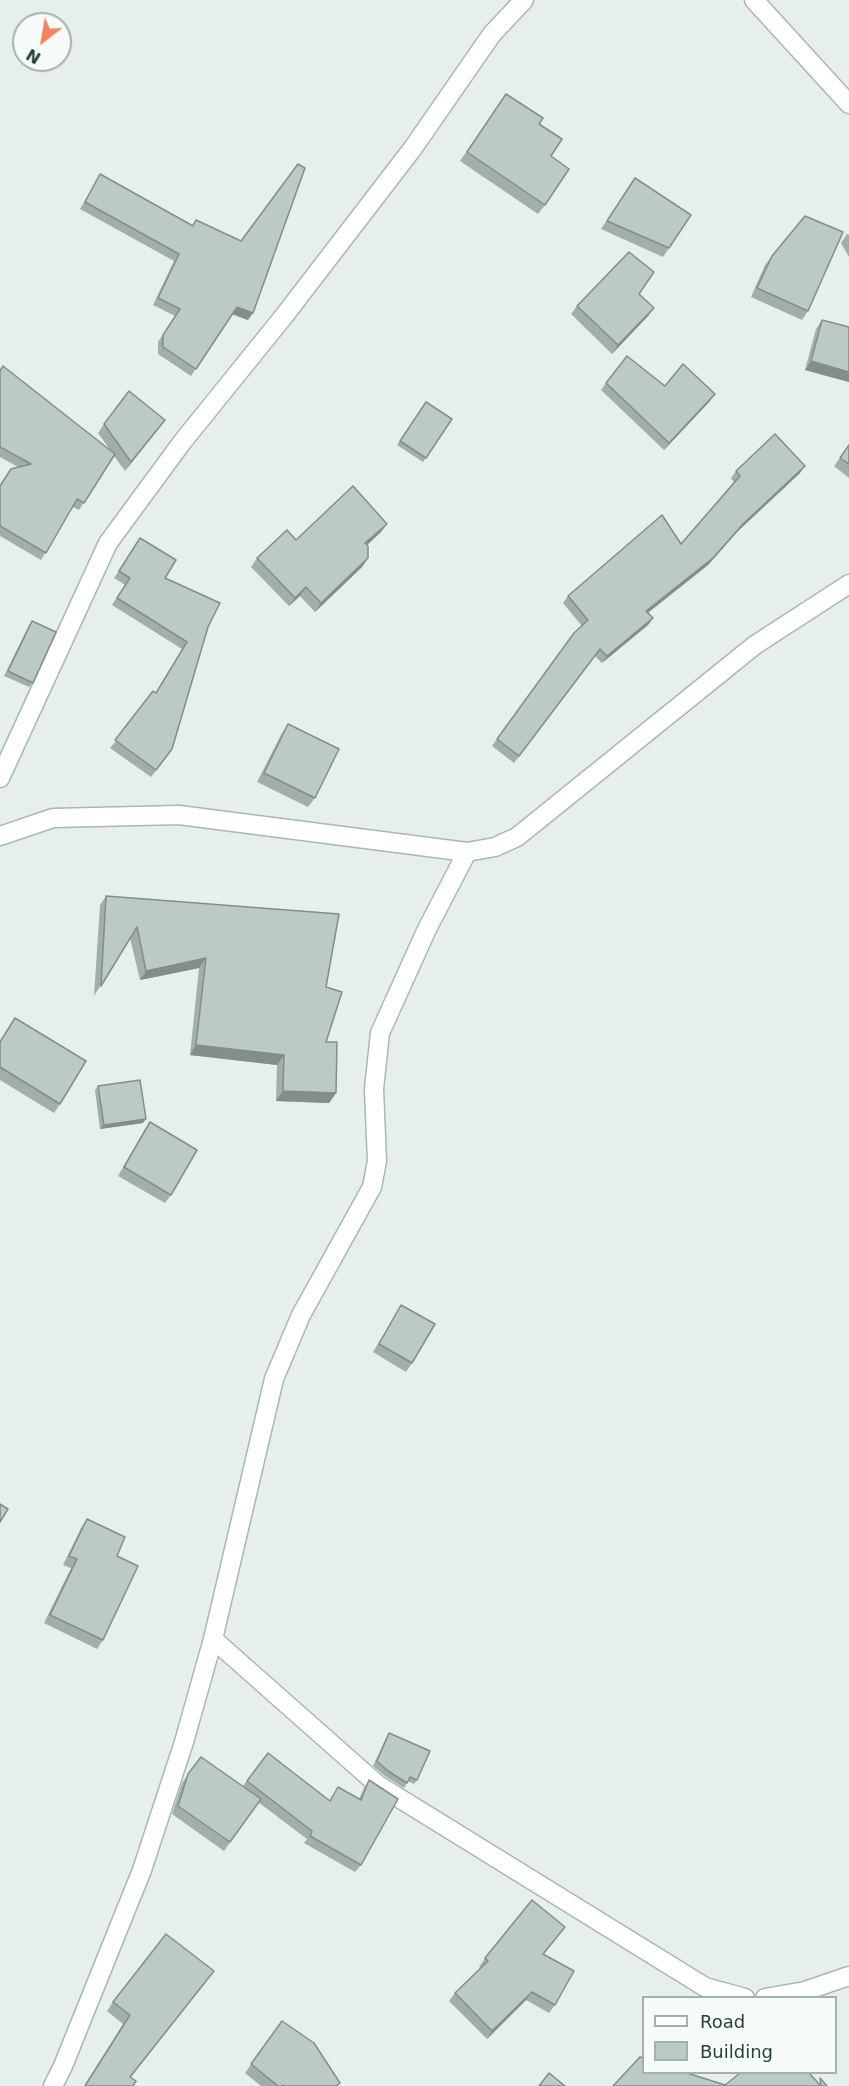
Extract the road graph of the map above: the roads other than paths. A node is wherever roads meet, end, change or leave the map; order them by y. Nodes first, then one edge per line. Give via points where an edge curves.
1 (524, 0) edge
2 (754, 0) edge
3 (849, 104) edge
4 (849, 584) edge
5 (0, 778) edge
6 (0, 836) edge
7 (467, 852) junction
8 (213, 1639) junction
9 (849, 1976) edge
10 (738, 1996) edge
11 (776, 1996) edge
12 (53, 2086) edge

1 - 5 street via 492,34 412,148 108,543
2 - 3 street
4 - 7 street via 756,645 517,837 495,847
6 - 7 street via 54,818 179,814
7 - 8 street via 380,1033 374,1089 377,1161 372,1187 301,1315 274,1379
8 - 10 street via 378,1785 705,1987
8 - 12 street via 142,1870
9 - 11 street

